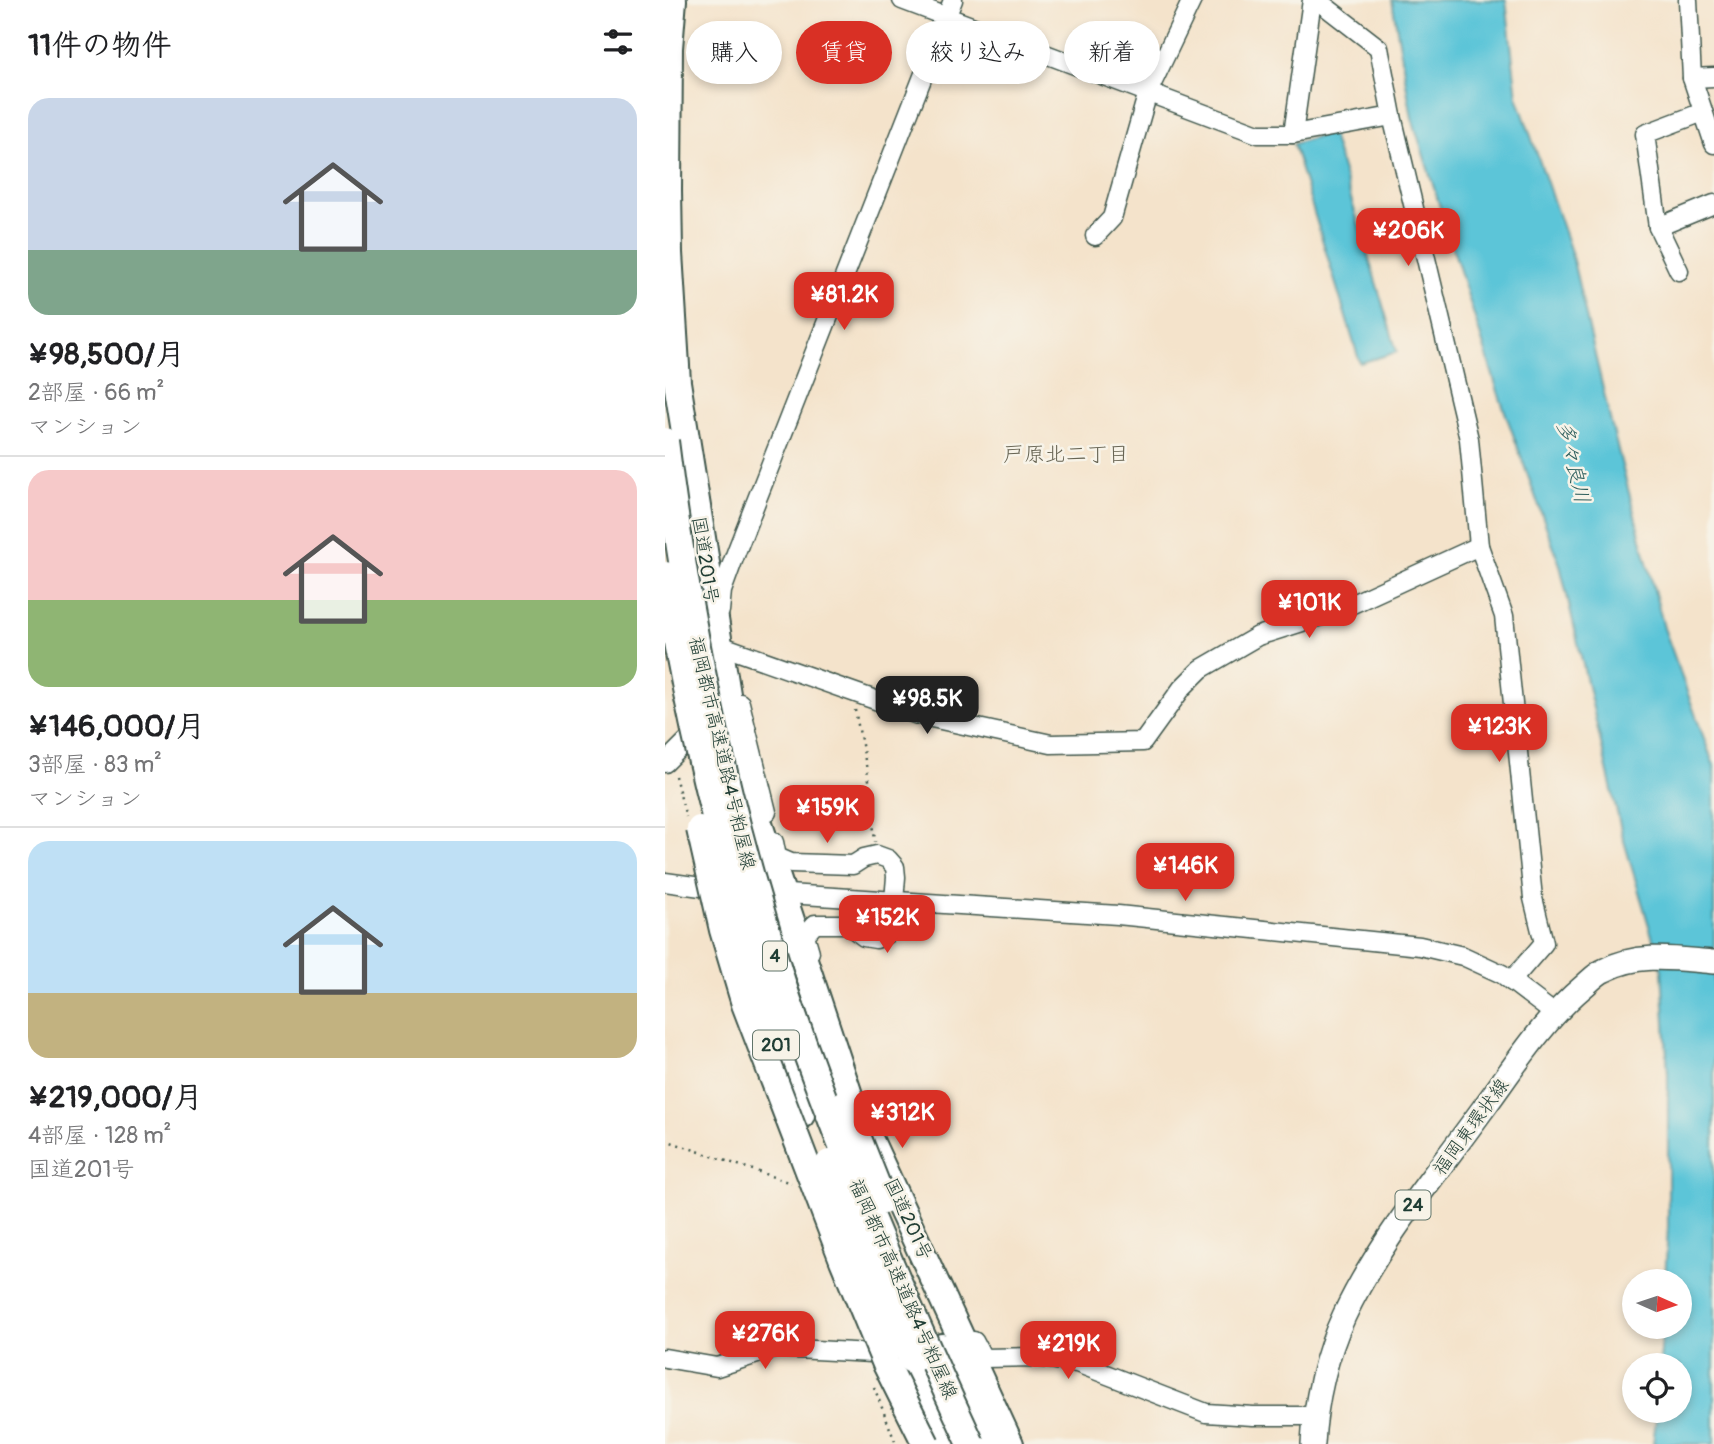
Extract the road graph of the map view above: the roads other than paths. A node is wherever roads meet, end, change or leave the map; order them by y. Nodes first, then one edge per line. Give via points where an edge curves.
1 (673, 0) edge
2 (902, 0) edge
3 (1192, 0) edge
4 (1314, 0) edge
5 (1688, 0) edge
6 (950, 9) edge
7 (1714, 77) edge
8 (1692, 78) junction
9 (1148, 92) junction
10 (1703, 113) junction
11 (1392, 116) junction
12 (1293, 134) junction
13 (1714, 144) edge
14 (1714, 204) edge
15 (1658, 227) junction
16 (1095, 236) dead end
17 (1679, 271) dead end
18 (665, 441) edge
19 (1479, 546) junction
20 (665, 575) edge
21 (670, 632) edge
22 (726, 647) junction
23 (709, 708) junction
24 (743, 745) junction
25 (677, 751) edge
26 (665, 882) edge
27 (727, 890) junction
28 (781, 893) junction
29 (895, 901) junction
30 (1714, 962) edge
31 (1511, 981) junction
32 (1556, 1015) junction
33 (872, 1353) dead end
34 (665, 1358) edge
35 (1314, 1416) junction
36 (926, 1444) edge
37 (944, 1444) edge
38 (951, 1444) edge
39 (971, 1444) edge
40 (985, 1444) edge
41 (1010, 1444) edge
42 (1313, 1444) edge

1 - 24 highway, 国道201号 / 201 via 668,240 677,382
2 - 6 street
3 - 9 street
4 - 11 street via 1379,48
4 - 12 street
5 - 8 street
6 - 9 street
6 - 22 street via 722,591
7 - 8 street
8 - 10 street
9 - 12 street via 1258,134
9 - 16 street via 1112,218
10 - 13 street
10 - 15 street via 1644,134
11 - 12 street
11 - 19 street via 1469,439
14 - 15 street
15 - 17 street
18 - 23 highway, 福岡都市高速道路4号粕屋線 / 4, bridge
19 - 22 street via 1337,611 1258,636 1201,669 1143,741 1051,744 918,715
19 - 31 street via 1504,616 1533,898 1544,943
20 - 21 highway, bridge
21 - 25 highway, 201
21 - 36 highway, bridge via 685,755 723,930 745,1004 843,1261
21 - 38 highway, bridge via 706,784 761,979 860,1242
22 - 24 street
23 - 39 highway, 福岡都市高速道路4号粕屋線 / 4, bridge via 725,784 790,1007 844,1154
23 - 40 highway, bridge via 715,708 763,870 828,1061
24 - 25 street
24 - 28 highway, 国道201号 / 201 via 746,785
24 - 29 street via 777,857 792,863 853,865 877,855 888,859 895,867
25 - 27 highway, 201
26 - 27 street
27 - 28 street
27 - 37 highway, 201 via 751,975 840,1225
28 - 29 street
28 - 41 highway, 国道201号 / 201 via 849,1095
29 - 31 street via 1118,915 1420,946 1463,956
29 - 35 street via 893,924 876,939 864,937 847,924 815,924 805,935 860,1109 983,1358 1037,1357 1077,1363 1206,1412
30 - 32 main road, 福岡東環状線 / 24 via 1651,957 1625,961 1602,971
31 - 32 street
32 - 35 main road, 福岡東環状線 / 24 via 1366,1272 1330,1353
33 - 34 street via 776,1348 717,1367
35 - 42 main road, 福岡東環状線 / 24

